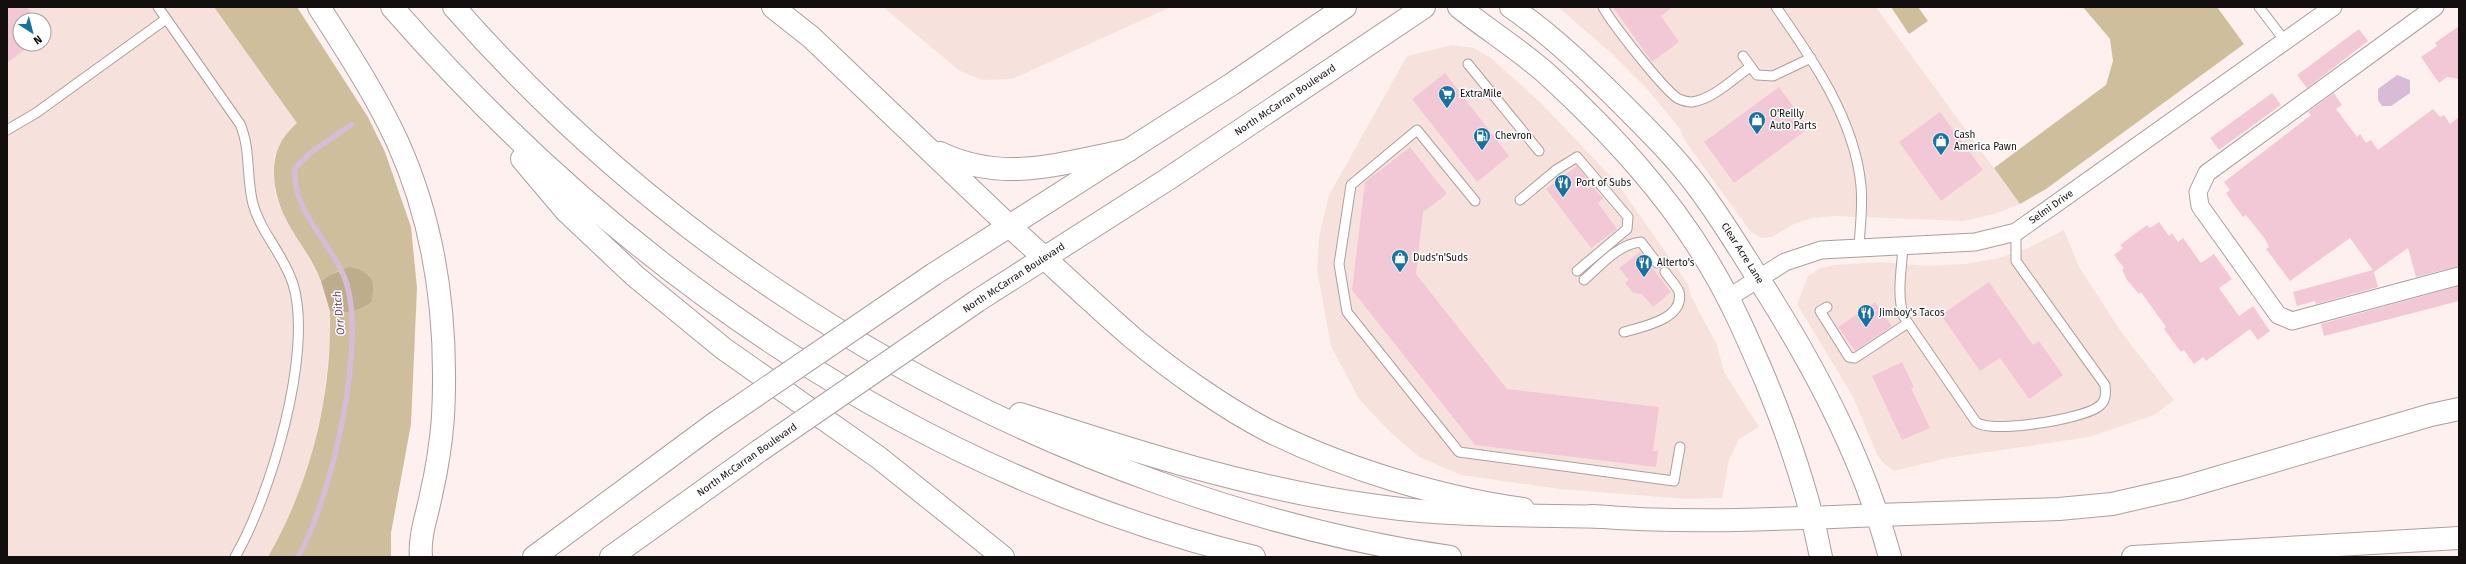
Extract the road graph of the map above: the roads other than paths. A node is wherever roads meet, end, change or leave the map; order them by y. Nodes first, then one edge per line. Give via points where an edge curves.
1 (158, 7) edge
2 (319, 7) edge
3 (392, 7) edge
4 (454, 7) edge
5 (773, 7) edge
6 (1345, 7) edge
7 (1424, 7) edge
8 (1459, 7) edge
9 (1511, 7) edge
10 (1530, 7) edge
11 (1603, 7) edge
12 (1776, 7) edge
13 (2259, 7) edge
14 (2333, 7) edge
15 (2436, 7) edge
16 (1329, 14) edge
17 (166, 19) junction
18 (1542, 30) junction
19 (2285, 41) junction
20 (1742, 56) dead end
21 (1811, 58) junction
22 (1468, 64) dead end
23 (1750, 67) junction
24 (452, 74) junction
25 (7, 130) edge
26 (929, 148) junction
27 (1129, 150) junction
28 (1539, 151) dead end
29 (1520, 200) dead end
30 (1475, 201) dead end
31 (1009, 226) junction
32 (2016, 232) junction
33 (1903, 245) junction
34 (1859, 247) junction
35 (1046, 258) junction
36 (1657, 263) dead end
37 (1577, 271) dead end
38 (1665, 272) dead end
39 (2459, 276) edge
40 (1757, 277) junction
41 (1584, 280) dead end
42 (1728, 298) junction
43 (1827, 307) dead end
44 (1908, 323) junction
45 (1624, 332) dead end
46 (854, 341) junction
47 (2459, 409) edge
48 (1680, 447) dead end
49 (1877, 515) junction
50 (1609, 517) junction
51 (1813, 518) junction
52 (2459, 538) edge
53 (234, 557) edge
54 (421, 557) edge
55 (534, 557) edge
56 (611, 557) edge
57 (1003, 557) edge
58 (1254, 557) edge
59 (1450, 557) edge
60 (1821, 557) edge
61 (1890, 557) edge
62 (2133, 557) edge

1 - 17 lane
2 - 54 main road via 366,82 397,142 427,221 437,267 443,315 443,418 439,456 421,537
3 - 24 main road
4 - 46 main road via 530,90 650,196 745,270
5 - 26 main road via 812,37
6 - 16 main road
7 - 35 main road, North McCarran Boulevard via 1291,98
8 - 42 main road via 1505,39 1547,74 1626,153 1681,222
9 - 18 main road, Clear Acre Lane
10 - 18 main road
11 - 23 lane via 1664,84 1677,98 1684,101 1700,100 1713,94
12 - 21 lane
13 - 19 lane
14 - 19 street, Selmi Drive
15 - 39 street via 2207,173 2198,192 2200,206 2278,315 2292,321
16 - 27 main road
17 - 25 lane via 36,114
17 - 53 lane via 224,100 246,137 253,204 286,265 298,303 299,324 294,380 284,427 272,473
18 - 40 main road, Clear Acre Lane via 1608,89 1674,157 1697,186
19 - 32 street, Selmi Drive
20 - 23 lane
21 - 23 lane via 1773,76 1757,75
21 - 34 lane via 1825,82 1852,148 1861,186
22 - 28 lane
24 - 57 main road via 548,191 635,276 724,349 878,457
24 - 58 main road via 559,178 651,255 736,318 837,384 930,436 1029,483 1138,524
26 - 27 main road via 958,161 980,167 1015,171
26 - 31 main road
27 - 31 main road
29 - 37 lane via 1556,170 1577,157 1628,216 1627,229
30 - 48 lane via 1417,130 1350,185 1339,264 1347,312 1459,452 1674,480
31 - 35 main road
31 - 55 main road, bridge via 819,350
32 - 33 street, Selmi Drive via 1975,242
32 - 44 lane via 2016,261 2105,385 2104,402 2098,408 2074,417 1981,426
33 - 34 street, Selmi Drive
33 - 44 lane via 1901,308
34 - 40 street, Selmi Drive via 1821,250 1794,258
35 - 50 main road via 1141,345 1194,385 1269,431 1327,456 1390,478 1502,506
35 - 56 main road, North McCarran Boulevard, bridge via 977,301 759,451
36 - 41 lane via 1641,242 1631,243 1615,253
38 - 45 lane via 1679,291 1680,300 1674,310 1658,323
40 - 42 street, Selmi Drive
40 - 49 main road, Clear Acre Lane via 1784,319 1840,423
42 - 51 main road via 1792,447
43 - 44 lane via 1820,311 1849,357 1855,358
46 - 50 main road via 1016,413 1129,450 1262,486 1376,506 1432,512
46 - 59 main road via 953,396 1060,446 1120,469 1207,500 1274,520 1378,544
47 - 49 main road via 2182,488 2112,504 2059,509
49 - 51 main road
49 - 61 main road, Clear Acre Lane
50 - 51 main road via 1733,521
51 - 60 main road
52 - 62 main road

